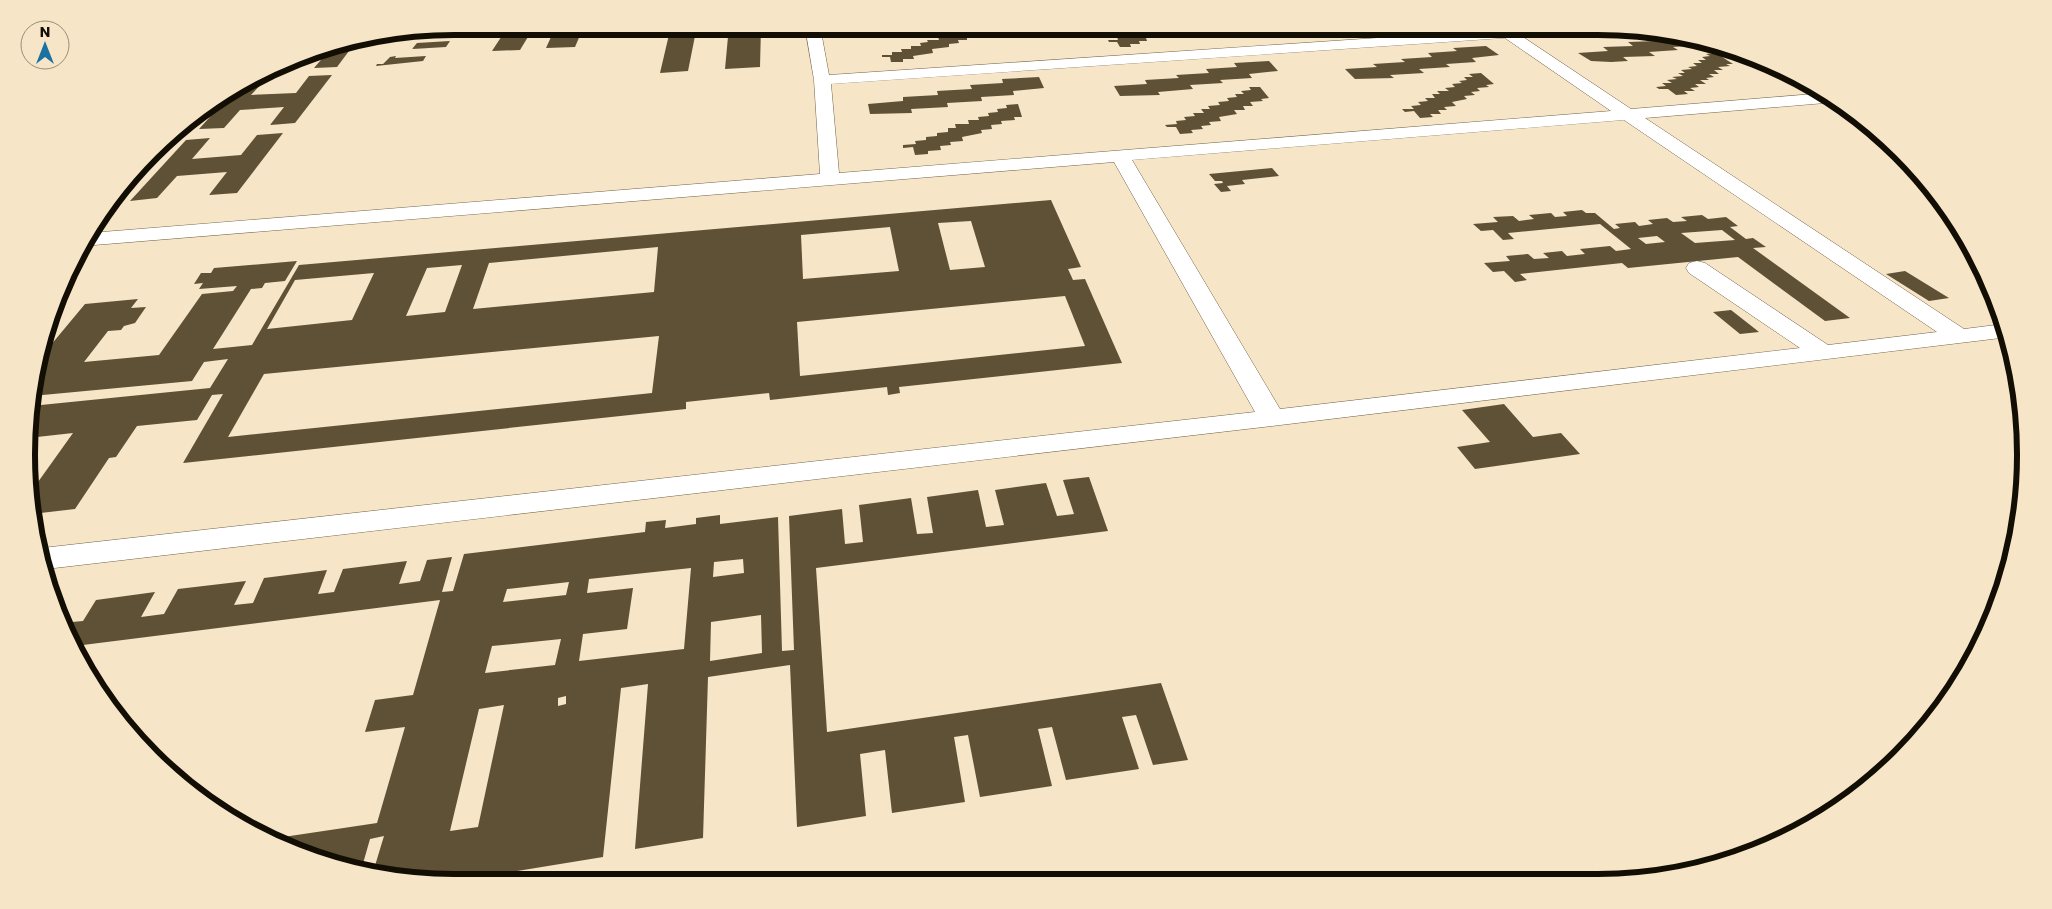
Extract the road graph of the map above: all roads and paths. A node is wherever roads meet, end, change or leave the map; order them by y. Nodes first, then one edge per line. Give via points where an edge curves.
1 (814, 35) edge
2 (1435, 35) edge
3 (1510, 35) edge
4 (822, 80) junction
5 (1820, 99) edge
6 (1628, 115) junction
7 (1120, 156) junction
8 (830, 179) junction
9 (95, 239) edge
10 (1697, 268) dead end
11 (1999, 332) edge
12 (1959, 336) junction
13 (1824, 353) junction
14 (1272, 418) junction
15 (48, 558) edge

1 - 4 street
2 - 4 street
3 - 6 street
4 - 8 street
5 - 6 street
6 - 7 street
6 - 12 street
7 - 8 street
7 - 14 street
8 - 9 street
10 - 13 street
11 - 12 street
12 - 13 street
13 - 14 street
14 - 15 street

